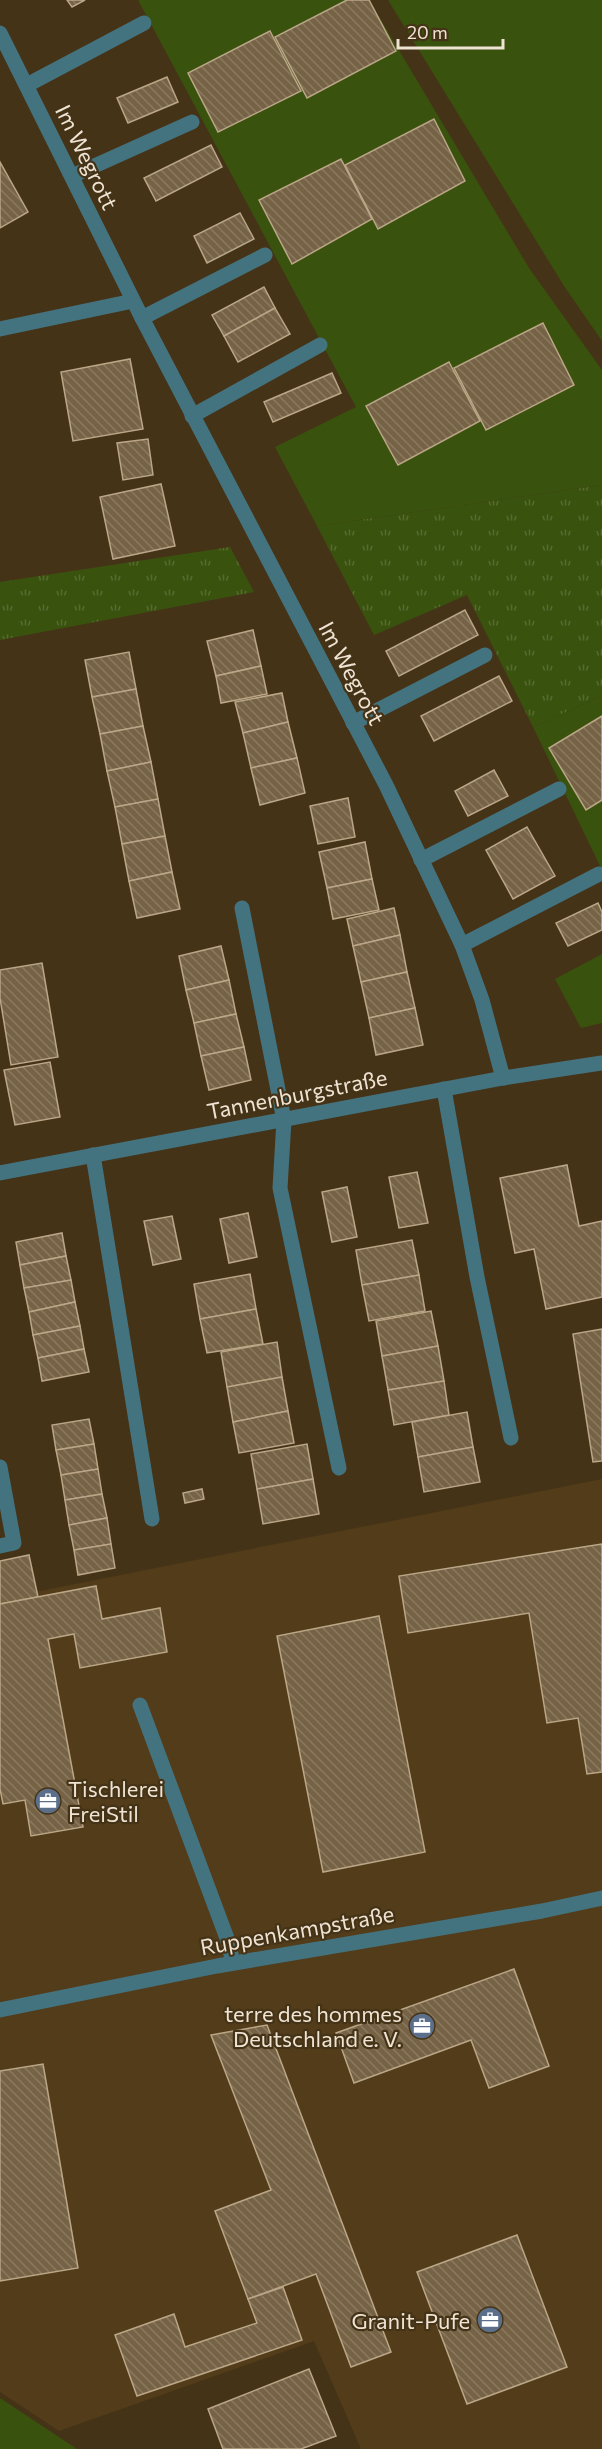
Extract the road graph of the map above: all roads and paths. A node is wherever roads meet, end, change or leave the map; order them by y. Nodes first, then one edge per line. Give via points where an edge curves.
1 (144, 23) dead end
2 (0, 34) edge
3 (27, 85) junction
4 (192, 122) dead end
5 (72, 176) junction
6 (265, 255) dead end
7 (133, 301) junction
8 (142, 318) junction
9 (0, 328) edge
10 (320, 345) dead end
11 (192, 416) junction
12 (485, 655) dead end
13 (353, 723) junction
14 (559, 789) dead end
15 (421, 860) junction
16 (599, 874) dead end
17 (242, 908) dead end
18 (462, 945) junction
19 (602, 1063) edge
20 (503, 1078) junction
21 (444, 1089) junction
22 (284, 1120) junction
23 (93, 1155) junction
24 (0, 1173) edge
25 (511, 1438) dead end
26 (0, 1467) edge
27 (339, 1468) dead end
28 (152, 1519) dead end
29 (0, 1546) edge
30 (140, 1705) dead end
31 (602, 1898) edge
32 (233, 1963) junction
33 (0, 2010) edge

1 - 3 street
2 - 3 street, Im Wegrott
3 - 5 street, Im Wegrott
4 - 5 street
5 - 7 street, Im Wegrott
6 - 8 street
7 - 8 street, Im Wegrott
7 - 9 street
8 - 11 street, Im Wegrott
10 - 11 street
11 - 13 street, Im Wegrott
12 - 13 street
13 - 15 street, Im Wegrott
14 - 15 street
15 - 18 street, Im Wegrott
16 - 18 street
17 - 22 street
18 - 20 street, Im Wegrott
19 - 20 street, Tannenburgstraße
20 - 21 street, Tannenburgstraße
21 - 22 street, Tannenburgstraße
21 - 25 street via 477,1277
22 - 23 street, Tannenburgstraße
22 - 27 street via 279,1188
23 - 24 street, Tannenburgstraße
23 - 28 street
26 - 29 street via 14,1543
30 - 32 street
31 - 32 street, Ruppenkampstraße
32 - 33 street, Ruppenkampstraße

